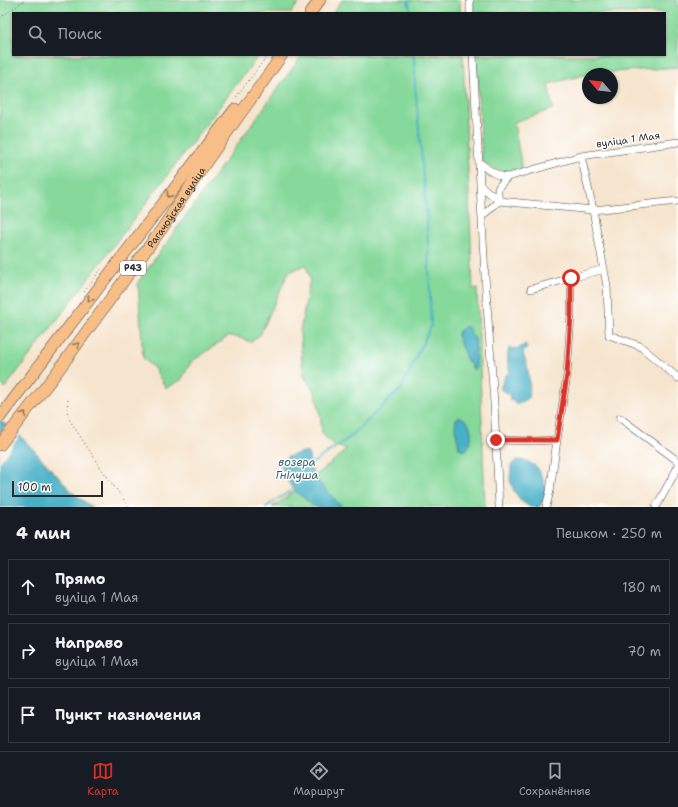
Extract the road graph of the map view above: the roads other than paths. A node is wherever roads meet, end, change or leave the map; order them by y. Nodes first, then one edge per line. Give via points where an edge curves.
1 (320, 0) edge
2 (470, 0) edge
3 (312, 12) edge
4 (470, 12) edge
5 (276, 56) edge
6 (281, 56) edge
7 (473, 56) edge
8 (678, 142) edge
9 (581, 156) junction
10 (480, 163) junction
11 (508, 176) junction
12 (481, 186) junction
13 (678, 200) edge
14 (500, 201) junction
15 (592, 210) junction
16 (482, 216) junction
17 (604, 269) junction
18 (571, 278) junction
19 (530, 288) dead end
20 (678, 378) edge
21 (0, 417) edge
22 (620, 418) dead end
23 (496, 440) junction
24 (557, 440) junction
25 (0, 444) edge
26 (678, 461) edge
27 (678, 467) edge
28 (499, 507) edge
29 (546, 507) edge
30 (656, 507) edge

1 - 3 main road
2 - 4 street
5 -> 21 main road, Рагачоўская вуліца / Р43
25 -> 6 main road, Рагачоўская вуліца / Р43 via 54,376 163,227
7 - 10 street
8 - 9 street, вуліца 1 Мая
9 - 11 street, вуліца 1 Мая
9 - 15 street
10 - 11 street via 497,175
10 - 12 street
11 - 14 street via 497,191
12 - 14 street
12 - 16 street
13 - 15 street
14 - 15 street
14 - 16 street
15 - 17 street
16 - 23 street
17 - 18 street
17 - 20 street via 609,335 640,346
18 - 19 street
18 - 24 street via 567,375
22 - 26 street
23 - 24 street
23 - 28 street
24 - 29 street
27 - 30 street

